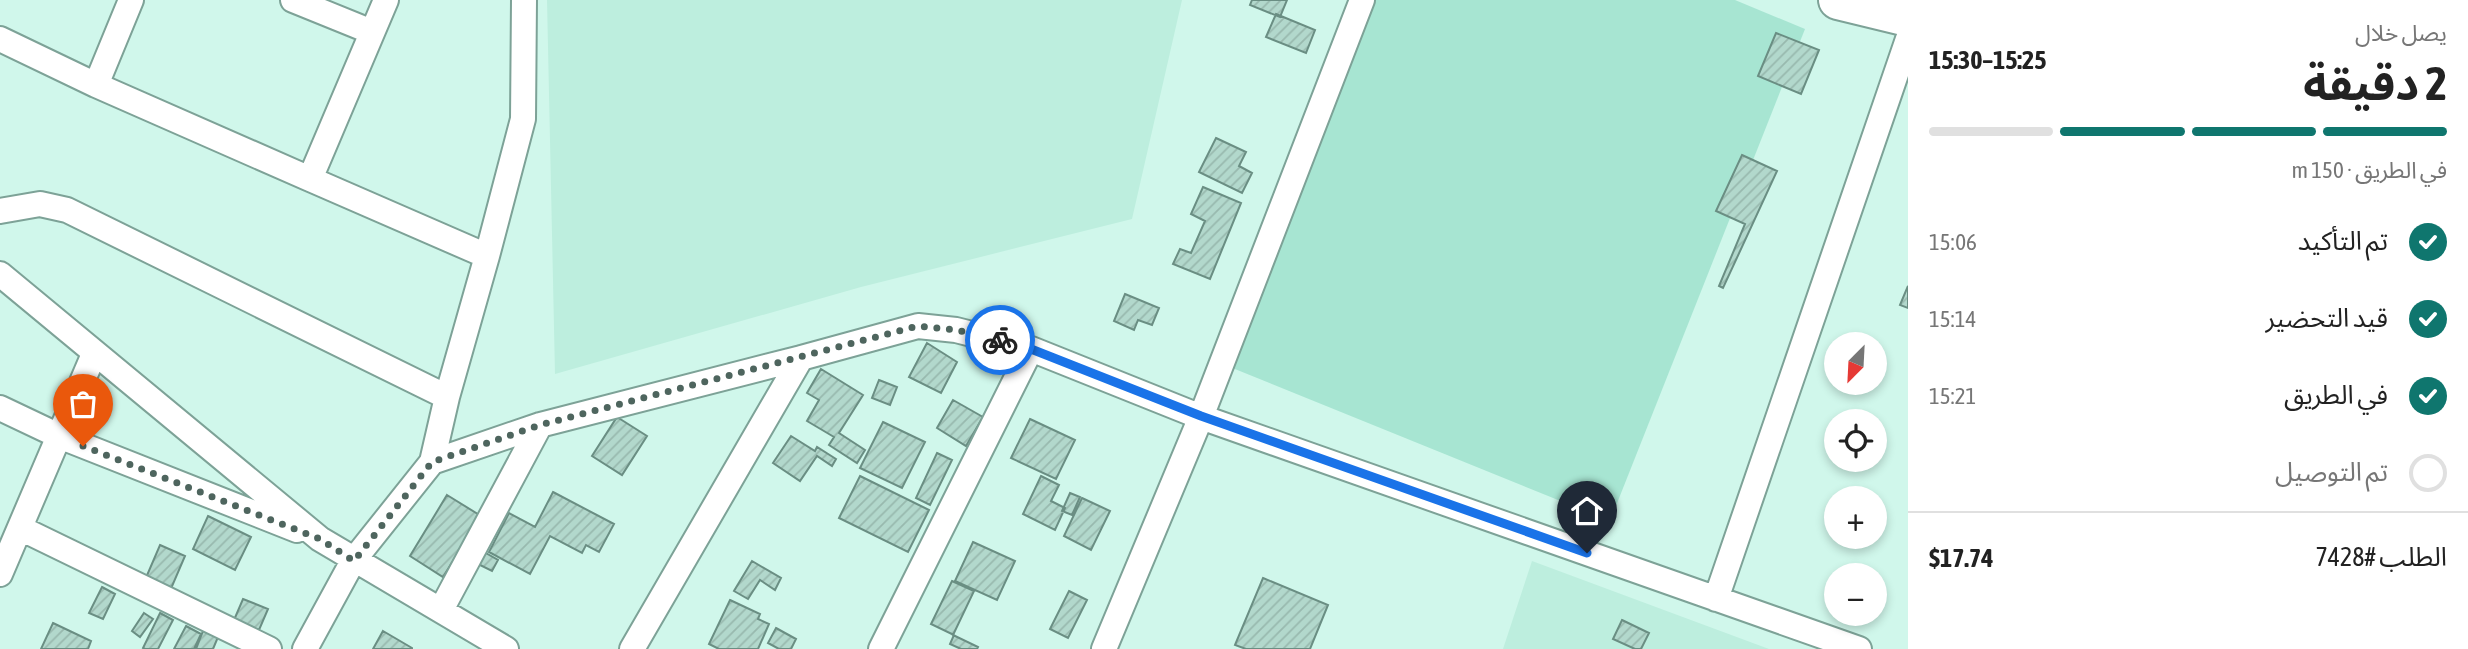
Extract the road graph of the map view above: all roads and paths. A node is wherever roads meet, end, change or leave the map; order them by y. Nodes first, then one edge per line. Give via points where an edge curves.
1 (131, 0) edge
2 (293, 0) edge
3 (386, 0) edge
4 (524, 0) edge
5 (1362, 0) edge
6 (1838, 0) edge
7 (1899, 17) edge
8 (372, 32) junction
9 (0, 39) edge
10 (96, 85) junction
11 (310, 179) junction
12 (0, 211) edge
13 (487, 256) junction
14 (0, 274) edge
15 (1031, 349) junction
16 (94, 354) junction
17 (801, 358) junction
18 (447, 397) junction
19 (0, 408) edge
20 (1201, 416) junction
21 (540, 425) junction
22 (59, 436) junction
23 (432, 462) junction
24 (20, 528) junction
25 (320, 539) junction
26 (354, 561) junction
27 (0, 574) edge
28 (1716, 599) junction
29 (441, 610) junction
30 (269, 649) edge
31 (305, 649) edge
32 (506, 649) edge
33 (632, 649) edge
34 (881, 649) edge
35 (1104, 649) edge
36 (1859, 649) edge

1 - 10 street
2 - 8 street
3 - 8 street
4 - 13 street via 523,119
5 - 20 street
6 - 7 main road
7 - 28 street
8 - 11 street
9 - 10 street
10 - 11 street
11 - 13 street
12 - 18 street via 40,204 67,210
13 - 18 street
14 - 16 street
15 - 17 street via 983,335 918,326
15 - 20 street
15 - 34 street
16 - 22 street
16 - 25 street
17 - 21 street
17 - 33 street
18 - 23 street
19 - 22 street
20 - 28 street
20 - 35 street
21 - 23 street
21 - 29 street
22 - 24 street
22 - 25 street
23 - 26 street
24 - 27 street
24 - 30 street
25 - 26 street
26 - 29 street
26 - 31 street
28 - 36 street
29 - 32 street

